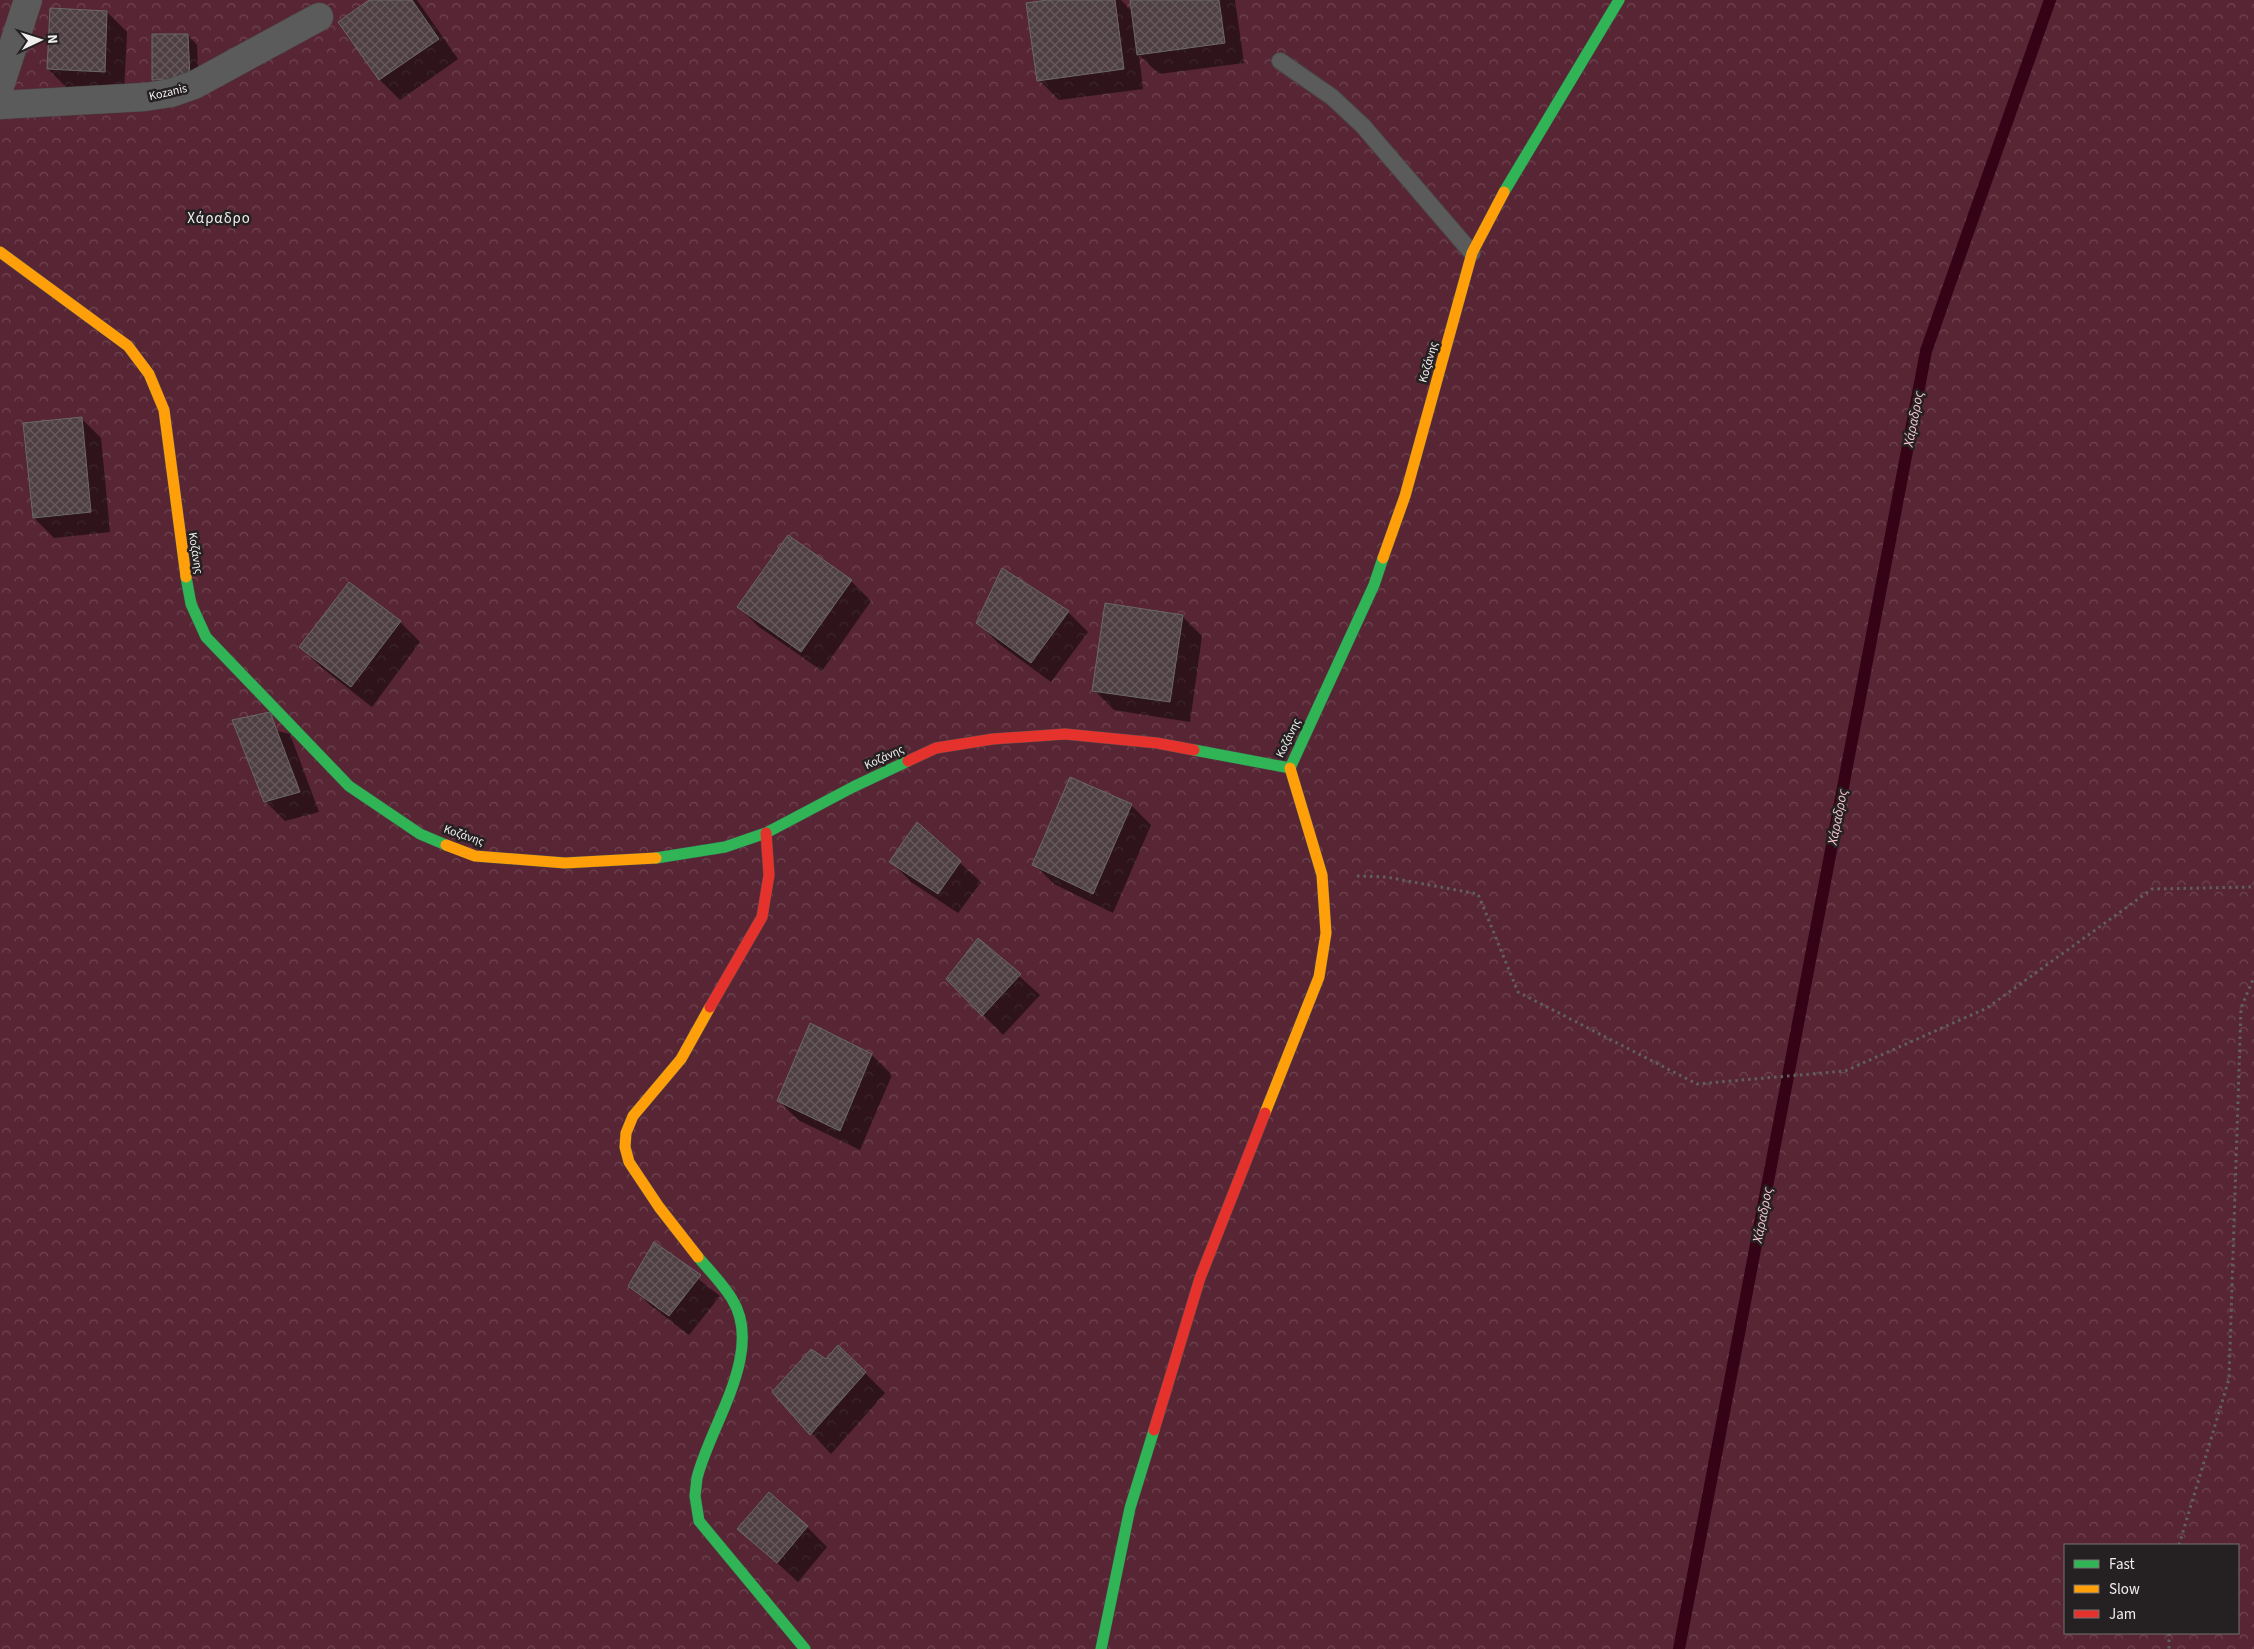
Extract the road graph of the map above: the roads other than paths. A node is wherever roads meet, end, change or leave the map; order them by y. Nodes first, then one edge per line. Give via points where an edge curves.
1 (28, 0) edge
2 (1619, 0) edge
3 (320, 17) dead end
4 (1280, 61) dead end
5 (0, 86) edge
6 (0, 105) edge
7 (0, 252) edge
8 (1472, 253) junction
9 (1290, 768) junction
10 (766, 833) junction
11 (805, 1649) edge
12 (1101, 1649) edge

1 - 5 street
2 - 8 street, Κοζάνης via 1493,210
3 - 6 street, Kozanis via 194,85 171,93
4 - 8 lane via 1332,97 1363,126
7 - 10 street, Κοζάνης via 128,346 149,374 164,410 182,560 191,604 206,637 349,786 420,834 475,856 564,863 670,857 725,847
8 - 9 street, Κοζάνης via 1405,496 1374,585
9 - 10 street, Κοζάνης via 1158,743 1065,734 992,739 936,748 853,786
9 - 12 street via 1322,875 1326,933 1319,976 1200,1278 1130,1508
10 - 11 street via 771,870 762,917 681,1059 633,1116 626,1133 625,1147 629,1162 659,1208 732,1299 740,1317 740,1363 695,1487 694,1502 699,1522

